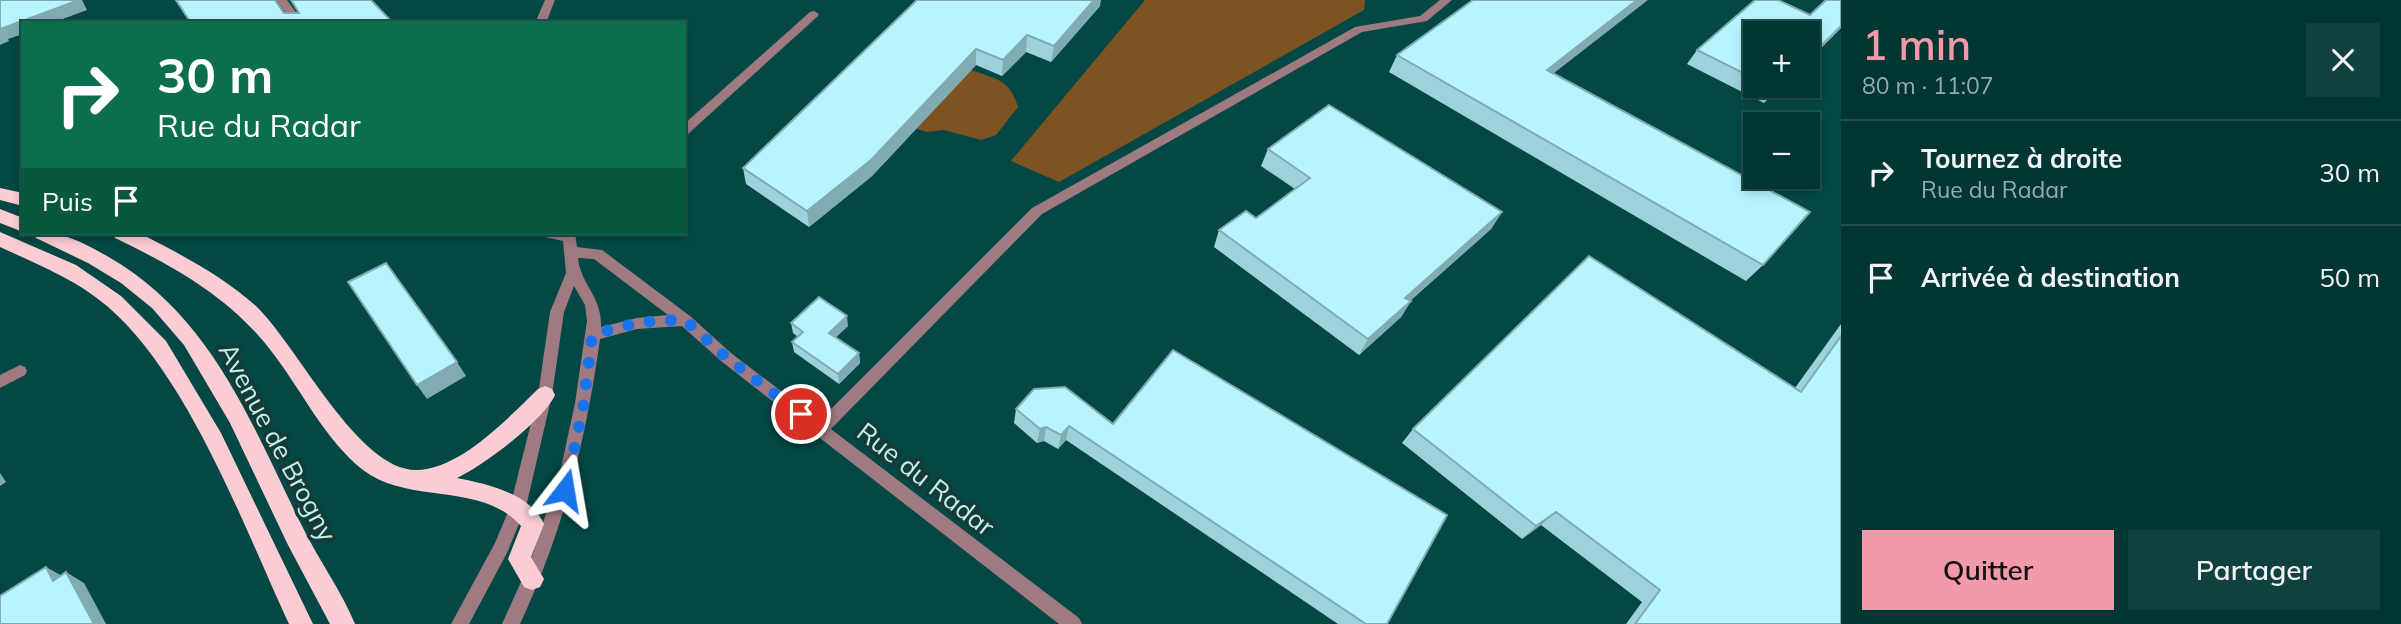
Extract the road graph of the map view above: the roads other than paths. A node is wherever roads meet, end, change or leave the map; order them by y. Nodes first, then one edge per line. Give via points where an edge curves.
1 (281, 0) edge
2 (550, 0) edge
3 (1447, 0) edge
4 (814, 14) dead end
5 (297, 21) edge
6 (541, 21) edge
7 (686, 129) edge
8 (0, 194) edge
9 (21, 199) edge
10 (0, 216) edge
11 (21, 224) edge
12 (47, 235) edge
13 (125, 235) edge
14 (0, 240) edge
15 (570, 241) edge
16 (573, 273) junction
17 (685, 320) junction
18 (592, 336) junction
19 (20, 371) dead end
20 (0, 382) edge
21 (545, 396) junction
22 (821, 429) junction
23 (423, 480) junction
24 (517, 507) junction
25 (532, 579) junction
26 (301, 624) edge
27 (343, 624) edge
28 (460, 624) edge
29 (511, 624) edge
30 (1073, 624) edge

1 - 5 street
2 - 6 street
3 - 22 street via 1423,19 1359,29 1037,211
4 - 7 street
8 - 9 highway
10 - 11 highway
12 - 27 highway, Avenue de Brogny via 86,251 130,281 170,314 200,350 230,399
13 - 23 highway via 181,262 251,314 368,462 390,473
14 - 26 highway via 69,270 114,301 159,347 214,440
15 - 16 street
15 - 17 street, Rue du Radar via 597,254
16 - 18 street via 592,305
16 - 21 street via 556,312
17 - 18 street via 639,322
17 - 22 street, Rue du Radar
18 - 25 street via 571,470
19 - 20 street
21 - 23 highway via 481,453
21 - 24 street
22 - 30 street, Rue du Radar
23 - 24 highway
24 - 25 highway via 533,524 519,559
24 - 28 street via 501,548
25 - 29 street

